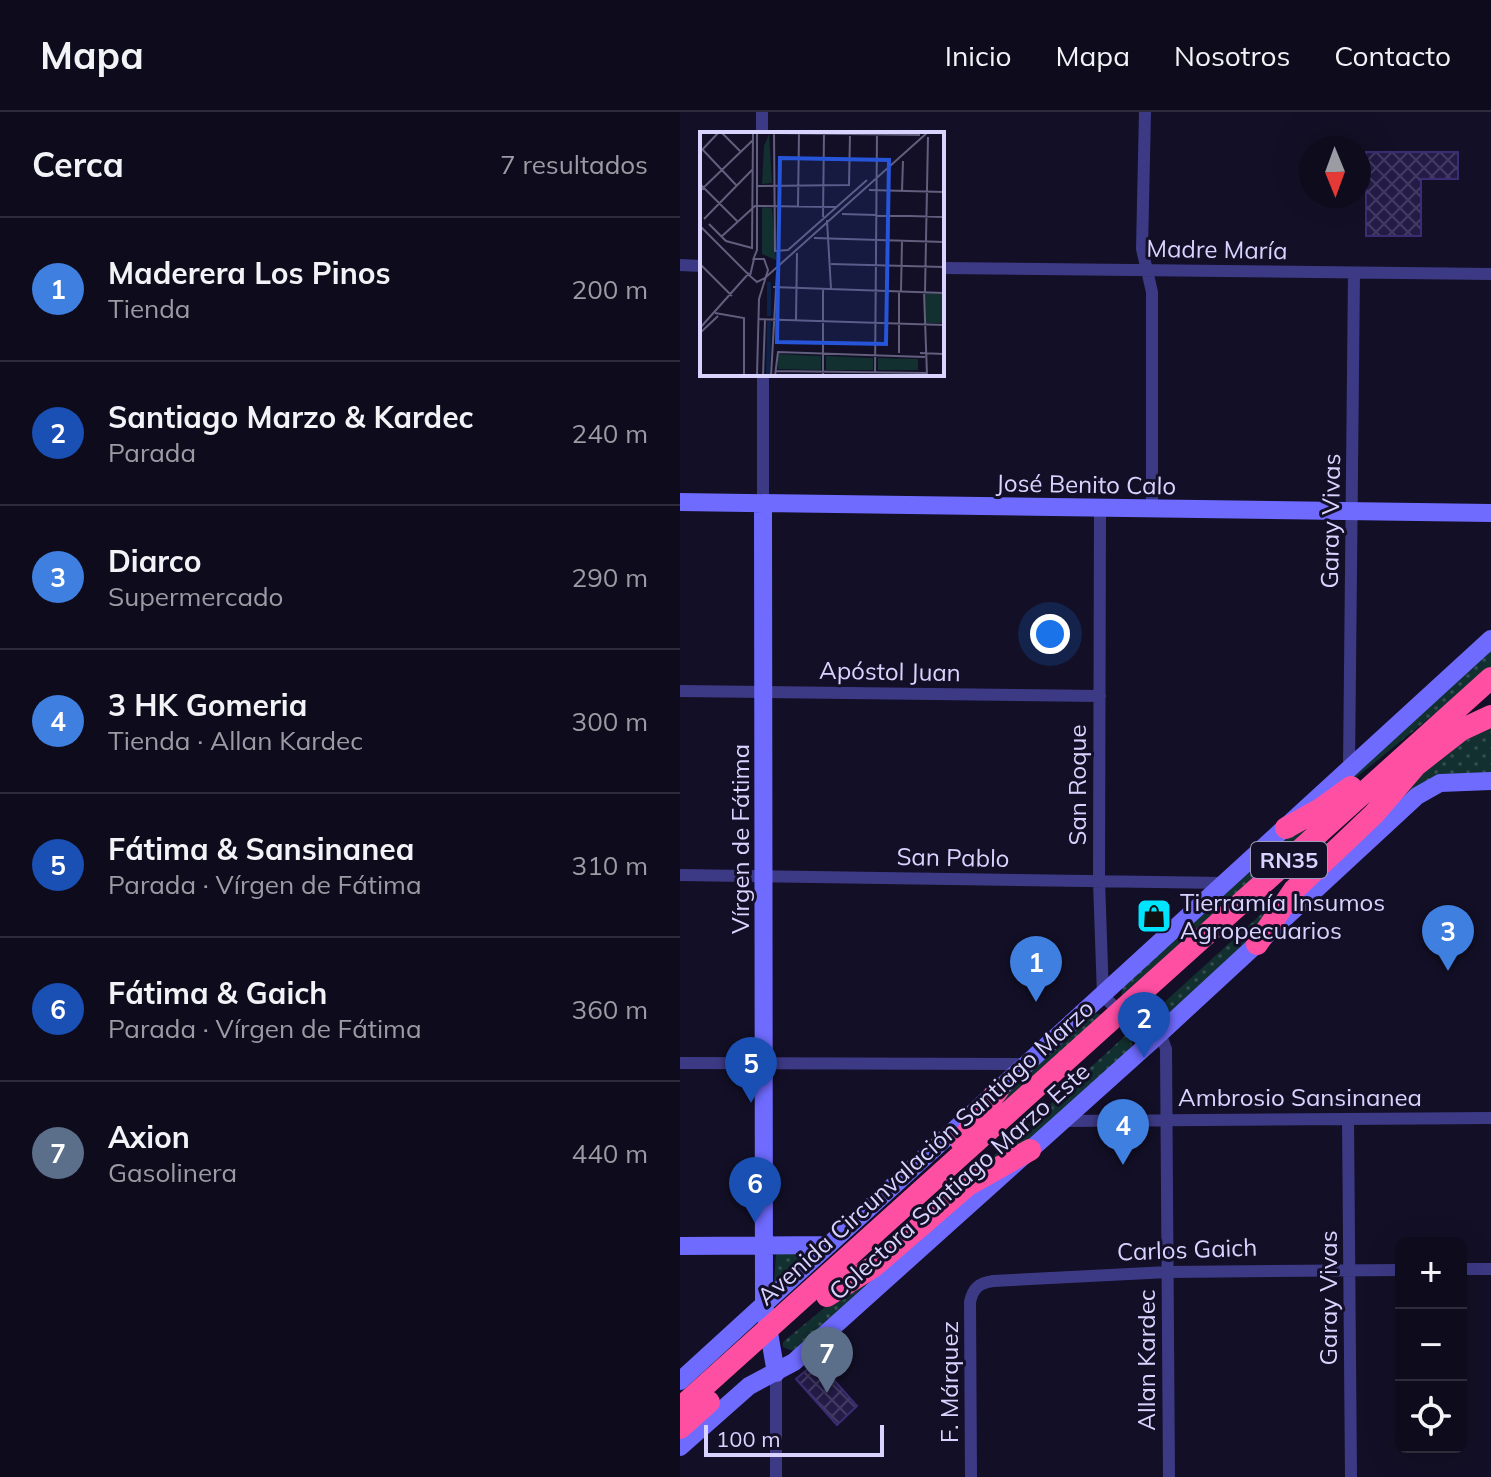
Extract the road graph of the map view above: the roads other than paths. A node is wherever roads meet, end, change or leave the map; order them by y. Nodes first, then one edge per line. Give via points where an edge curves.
1 (1145, 112) edge
2 (680, 265) edge
3 (700, 266) edge
4 (944, 268) edge
5 (1147, 270) junction
6 (1354, 273) junction
7 (1491, 274) edge
8 (763, 376) edge
9 (680, 502) edge
10 (763, 504) junction
11 (1100, 508) junction
12 (1152, 509) junction
13 (1352, 512) junction
14 (1491, 513) edge
15 (1491, 639) edge
16 (1491, 678) edge
17 (680, 691) edge
18 (763, 692) junction
19 (1100, 696) junction
20 (1458, 707) junction
21 (1491, 716) edge
22 (1417, 764) junction
23 (1349, 769) junction
24 (1491, 781) edge
25 (1286, 828) junction
26 (680, 875) edge
27 (764, 877) junction
28 (1099, 881) junction
29 (1226, 883) junction
30 (1257, 944) junction
31 (1103, 996) junction
32 (1125, 1017) junction
33 (1153, 1039) junction
34 (680, 1063) edge
35 (764, 1064) junction
36 (1027, 1064) junction
37 (998, 1090) junction
38 (1491, 1118) edge
39 (1348, 1119) junction
40 (1167, 1120) junction
41 (1062, 1121) junction
42 (1030, 1150) junction
43 (829, 1245) junction
44 (680, 1246) edge
45 (765, 1246) junction
46 (837, 1267) junction
47 (1467, 1269) edge
48 (1491, 1269) edge
49 (1349, 1270) junction
50 (1395, 1270) edge
51 (1168, 1272) junction
52 (975, 1288) joint
53 (827, 1296) junction
54 (764, 1304) junction
55 (769, 1338) junction
56 (776, 1373) junction
57 (719, 1374) junction
58 (680, 1381) edge
59 (680, 1399) edge
60 (680, 1408) edge
61 (680, 1428) edge
62 (680, 1447) edge
63 (776, 1477) edge
64 (971, 1477) edge
65 (1169, 1477) edge
66 (1351, 1477) edge

1 - 5 street via 1142,249
2 - 3 street
4 - 5 street, Madre María
5 - 6 street, Madre María
5 - 12 street via 1152,292
6 - 7 street, Madre María
6 - 13 street, Garay Vivas
8 - 10 street, Vírgen de Fátima
9 - 10 street, José Benito Calo
10 - 11 street, José Benito Calo
10 - 18 street, Vírgen de Fátima
11 - 12 street, José Benito Calo
11 - 19 street, San Roque
12 - 13 street, José Benito Calo
13 - 14 street, José Benito Calo
13 - 23 street, Garay Vivas
15 - 23 street, Colectora Santiago Marzo Este
16 - 20 highway, Avenida Circunvalación Santiago Marzo / RN35
17 - 18 street, Apóstol Juan
18 - 19 street, Apóstol Juan
18 - 27 street, Vírgen de Fátima
19 - 28 street, San Roque
20 - 25 highway via 1334,800
20 - 32 highway, Avenida Circunvalación Santiago Marzo / RN35
21 - 22 highway, Avenida Circunvalación Santiago Marzo / RN35 via 1461,730
22 - 30 highway via 1374,814 1294,890
22 - 32 highway, Avenida Circunvalación Santiago Marzo / RN35
23 - 25 street, Colectora Santiago Marzo Este
24 - 30 street, Colectora Santiago Marzo Este via 1440,783 1420,793
25 - 29 street, Colectora Santiago Marzo Este
26 - 27 street, San Pablo
27 - 28 street, San Pablo
27 - 35 street, Vírgen de Fátima
28 - 29 street, San Pablo
28 - 31 street, San Roque
29 - 31 street, Colectora Santiago Marzo Este
30 - 33 street, Colectora Santiago Marzo Este
31 - 32 street
31 - 36 street, Colectora Santiago Marzo Este
32 - 33 street
32 - 46 highway, Avenida Circunvalación Santiago Marzo / RN35
32 - 53 highway, Avenida Circunvalación Santiago Marzo / RN35
33 - 40 street, Allan Kardec via 1163,1041 1166,1049
33 - 41 street, Colectora Santiago Marzo Este
34 - 35 street
35 - 36 street
35 - 45 street, Vírgen de Fátima
36 - 37 street, Colectora Santiago Marzo Este
37 - 43 street, Colectora Santiago Marzo Este
37 - 46 highway via 964,1139
38 - 39 street, Ambrosio Sansinanea
39 - 40 street, Ambrosio Sansinanea
39 - 49 street, Garay Vivas
40 - 41 street, Ambrosio Sansinanea
40 - 51 street, Allan Kardec
41 - 42 street, Colectora Santiago Marzo Este
42 - 53 highway via 973,1182 873,1267
42 - 56 street, Colectora Santiago Marzo Este
43 - 45 street
43 - 54 street, Colectora Santiago Marzo Este
44 - 45 street
45 - 54 street, Vírgen de Fátima
46 - 55 highway, Avenida Circunvalación Santiago Marzo / RN35
47 - 48 street
49 - 50 street, Carlos Gaich
49 - 51 street, Carlos Gaich
49 - 66 street, Garay Vivas
51 - 52 street, Carlos Gaich via 993,1281
51 - 65 street, Allan Kardec
52 - 64 street, F. Márquez via 970,1302
53 - 55 highway, Avenida Circunvalación Santiago Marzo / RN35
54 - 55 street, Vírgen de Fátima
54 - 58 street, Colectora Santiago Marzo Este
55 - 56 street, Vírgen de Fátima
55 - 57 highway, Avenida Circunvalación Santiago Marzo / RN35
55 - 61 highway, Avenida Circunvalación Santiago Marzo / RN35
56 - 62 street, Colectora Santiago Marzo Este via 749,1386
56 - 63 street
57 - 59 highway
57 - 60 highway, Avenida Circunvalación Santiago Marzo / RN35

